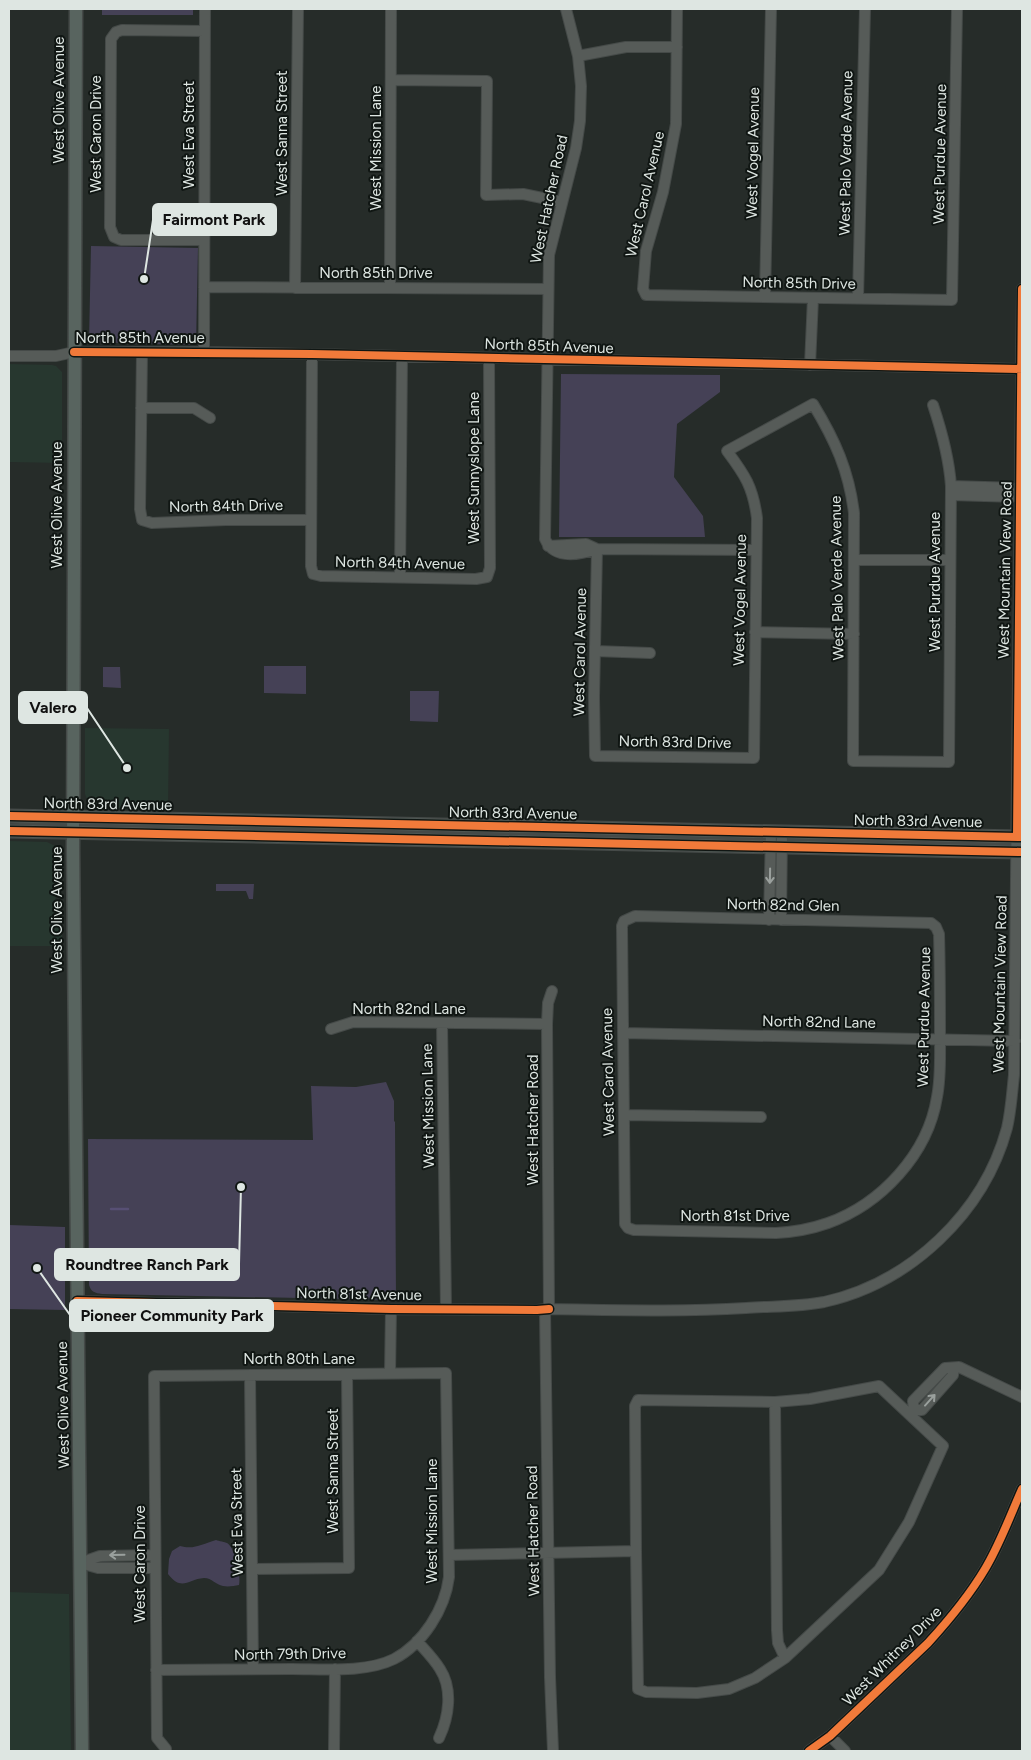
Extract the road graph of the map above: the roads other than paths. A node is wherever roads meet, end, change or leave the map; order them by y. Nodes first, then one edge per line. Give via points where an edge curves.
1 (76, 9) edge
2 (205, 9) edge
3 (298, 9) edge
4 (391, 9) edge
5 (566, 9) edge
6 (678, 9) edge
7 (771, 9) edge
8 (865, 9) edge
9 (957, 9) edge
10 (205, 31) junction
11 (677, 48) junction
12 (578, 56) junction
13 (391, 80) junction
14 (663, 192) junction
15 (675, 194) dead end
16 (562, 202) junction
17 (204, 240) junction
18 (204, 287) junction
19 (296, 288) junction
20 (390, 288) junction
21 (548, 288) junction
22 (1022, 289) edge
23 (646, 295) joint
24 (765, 297) junction
25 (813, 298) junction
26 (858, 298) junction
27 (952, 300) joint
28 (74, 352) junction
29 (142, 352) junction
30 (204, 352) junction
31 (312, 354) junction
32 (9, 356) edge
33 (402, 357) junction
34 (489, 358) junction
35 (548, 360) junction
36 (810, 365) junction
37 (1022, 369) edge
38 (813, 404) joint
39 (932, 405) dead end
40 (141, 408) junction
41 (210, 418) dead end
42 (951, 491) junction
43 (1020, 493) junction
44 (311, 520) junction
45 (597, 549) junction
46 (756, 550) junction
47 (854, 560) junction
48 (950, 560) junction
49 (400, 577) junction
50 (487, 577) joint
51 (754, 632) junction
52 (854, 634) junction
53 (595, 651) junction
54 (650, 653) dead end
55 (595, 756) joint
56 (754, 758) joint
57 (853, 761) joint
58 (9, 816) edge
59 (73, 818) junction
60 (280, 822) junction
61 (9, 831) edge
62 (73, 832) junction
63 (777, 832) junction
64 (280, 836) junction
65 (1020, 837) edge
66 (776, 847) junction
67 (1020, 852) edge
68 (629, 918) joint
69 (769, 920) junction
70 (781, 920) junction
71 (936, 926) joint
72 (552, 991) dead end
73 (442, 1023) junction
74 (547, 1024) junction
75 (331, 1029) dead end
76 (623, 1033) junction
77 (940, 1040) junction
78 (1015, 1041) junction
79 (624, 1115) junction
80 (761, 1117) dead end
81 (908, 1162) joint
82 (960, 1216) joint
83 (628, 1228) joint
84 (77, 1301) junction
85 (391, 1309) junction
86 (446, 1309) junction
87 (547, 1309) junction
88 (446, 1373) joint
89 (347, 1374) junction
90 (390, 1374) junction
91 (250, 1375) junction
92 (154, 1376) joint
93 (1022, 1397) edge
94 (775, 1402) junction
95 (912, 1412) junction
96 (1022, 1489) edge
97 (636, 1551) junction
98 (548, 1554) junction
99 (155, 1555) junction
100 (449, 1555) junction
101 (80, 1563) junction
102 (155, 1568) junction
103 (252, 1569) junction
104 (417, 1641) junction
105 (785, 1658) junction
106 (253, 1669) junction
107 (335, 1669) junction
108 (156, 1670) junction
109 (830, 1736) junction
110 (439, 1738) dead end
111 (166, 1749) dead end
112 (82, 1751) edge
113 (334, 1751) edge
114 (553, 1751) edge
115 (809, 1751) edge
116 (845, 1751) edge

1 - 28 main road, West Olive Avenue
2 - 10 street, West Eva Street
3 - 19 street, West Sanna Street
4 - 13 street, West Mission Lane
5 - 12 street, West Hatcher Road
6 - 11 street, West Carol Avenue
7 - 24 street, West Vogel Avenue
8 - 26 street, West Palo Verde Avenue
9 - 27 street, West Purdue Avenue
10 - 17 street, West Eva Street
10 - 17 street, West Caron Drive via 116,32 111,39 110,227 114,237 121,240
11 - 12 street via 626,47
11 - 14 street, West Carol Avenue via 676,124
12 - 16 street, West Hatcher Road via 580,121
13 - 16 street via 487,81 486,195 523,194
13 - 20 street, West Mission Lane
14 - 15 street
14 - 23 street, West Carol Avenue via 646,251 643,289
16 - 21 street, West Hatcher Road via 549,255
17 - 18 street, West Eva Street
18 - 19 street, North 85th Drive
18 - 30 street, West Eva Street
19 - 20 street, North 85th Drive
20 - 21 street, North 85th Drive
21 - 35 street, West Hatcher Road
22 - 37 street, West Mountain View Road
23 - 24 street, North 85th Drive
24 - 25 street, North 85th Drive
25 - 26 street, North 85th Drive
25 - 36 street
26 - 27 street, North 85th Drive
28 - 29 street, North 85th Avenue
28 - 32 street, North 85th Avenue via 56,356
28 - 59 main road, West Olive Avenue
29 - 30 street, North 85th Avenue
29 - 40 street
30 - 31 street, North 85th Avenue
31 - 33 street, North 85th Avenue
31 - 44 street
33 - 34 street, North 85th Avenue
33 - 49 street
34 - 35 street, North 85th Avenue
34 - 50 street, West Sunnyslope Lane via 490,568
35 - 36 street, North 85th Avenue
35 - 45 street, West Hatcher Road via 545,539 548,546 561,554 583,554
36 - 37 street, North 85th Avenue
37 - 43 street, West Mountain View Road
38 - 46 street, West Vogel Avenue via 727,451 752,491
38 - 47 street, West Palo Verde Avenue via 840,454 851,488
39 - 42 street, West Purdue Avenue via 946,444
40 - 41 street via 194,408
40 - 44 street, North 84th Drive via 142,520 152,523
42 - 43 street
42 - 48 street, West Purdue Avenue
43 - 65 street, West Mountain View Road
44 - 49 street, North 84th Avenue via 313,574
45 - 46 street
45 - 53 street, West Carol Avenue
46 - 51 street, West Vogel Avenue
47 - 48 street
47 - 52 street, West Palo Verde Avenue
48 - 57 street, West Purdue Avenue via 949,762
49 - 50 street, North 84th Avenue
51 - 52 street
51 - 56 street, West Vogel Avenue
52 - 57 street, West Palo Verde Avenue
53 - 54 street
53 - 55 street, West Carol Avenue
55 - 56 street, North 83rd Drive
58 - 59 main road, North 83rd Avenue
59 - 60 main road, North 83rd Avenue
59 - 62 main road, West Olive Avenue
60 - 63 main road, North 83rd Avenue
60 - 64 main road
61 - 62 main road, North 83rd Avenue
62 - 64 main road, North 83rd Avenue
62 - 84 main road, West Olive Avenue
63 - 65 main road, North 83rd Avenue
63 - 66 street
64 - 66 main road, North 83rd Avenue
65 - 67 street, West Mountain View Road
66 - 67 main road, North 83rd Avenue
66 -> 69 street
66 - 70 street
67 - 78 street, West Mountain View Road
68 - 69 street, North 82nd Glen
68 - 76 street, West Carol Avenue via 622,926
69 - 70 street, North 82nd Glen
70 - 71 street, North 82nd Glen via 931,923
71 - 77 street, West Purdue Avenue via 939,934
72 - 74 street, West Hatcher Road
73 - 74 street, North 82nd Lane
73 - 75 street, North 82nd Lane via 353,1022
73 - 86 street, West Mission Lane
74 - 87 street, West Hatcher Road
76 - 77 street, North 82nd Lane
76 - 79 street, West Carol Avenue
77 - 78 street, North 82nd Lane
77 - 81 street, West Purdue Avenue via 937,1098 924,1136
78 - 82 street, West Mountain View Road via 1007,1127 991,1171
79 - 80 street
79 - 83 street, West Carol Avenue via 625,1224
81 - 83 street, North 81st Drive via 896,1179 869,1201 841,1218 799,1231
82 - 87 street, North 81st Avenue via 938,1241 902,1269 867,1288 826,1302 694,1311
84 - 85 street, North 81st Avenue
84 - 101 main road, West Olive Avenue
85 - 86 street, North 81st Avenue
85 - 90 street
86 - 87 street, North 81st Avenue
87 - 98 street, West Hatcher Road
88 - 90 street, North 80th Lane
88 - 100 street, West Mission Lane
89 - 90 street, North 80th Lane
89 - 91 street, North 80th Lane
89 - 103 street, West Sanna Street via 349,1568
91 - 92 street, North 80th Lane
91 - 103 street, West Eva Street
92 - 99 street, West Caron Drive
93 - 95 street via 959,1367 945,1368 913,1401
94 - 95 street via 879,1386
94 - 97 street via 638,1400 635,1406
94 - 105 street via 777,1630 778,1643
95 - 105 street via 943,1446 910,1522 879,1570
96 - 109 street, West Whitney Drive via 984,1571 954,1613 928,1643
97 - 98 street
97 - 105 street via 638,1689 689,1693 728,1689 755,1678
98 - 100 street
98 - 114 street, West Hatcher Road
99 -> 101 street via 100,1556
99 - 102 street, West Caron Drive
100 - 104 street, West Mission Lane via 445,1597
101 - 102 street via 98,1568
101 - 112 main road, West Olive Avenue
102 - 108 street, West Caron Drive
103 - 106 street, West Eva Street
104 - 107 street, North 79th Drive via 393,1659 359,1668
104 - 110 street via 446,1682 448,1705 445,1726
106 - 107 street, North 79th Drive
106 - 108 street, North 79th Drive
107 - 113 street
108 - 111 street, West Caron Drive via 157,1738
109 - 115 street, West Whitney Drive
109 - 116 street

